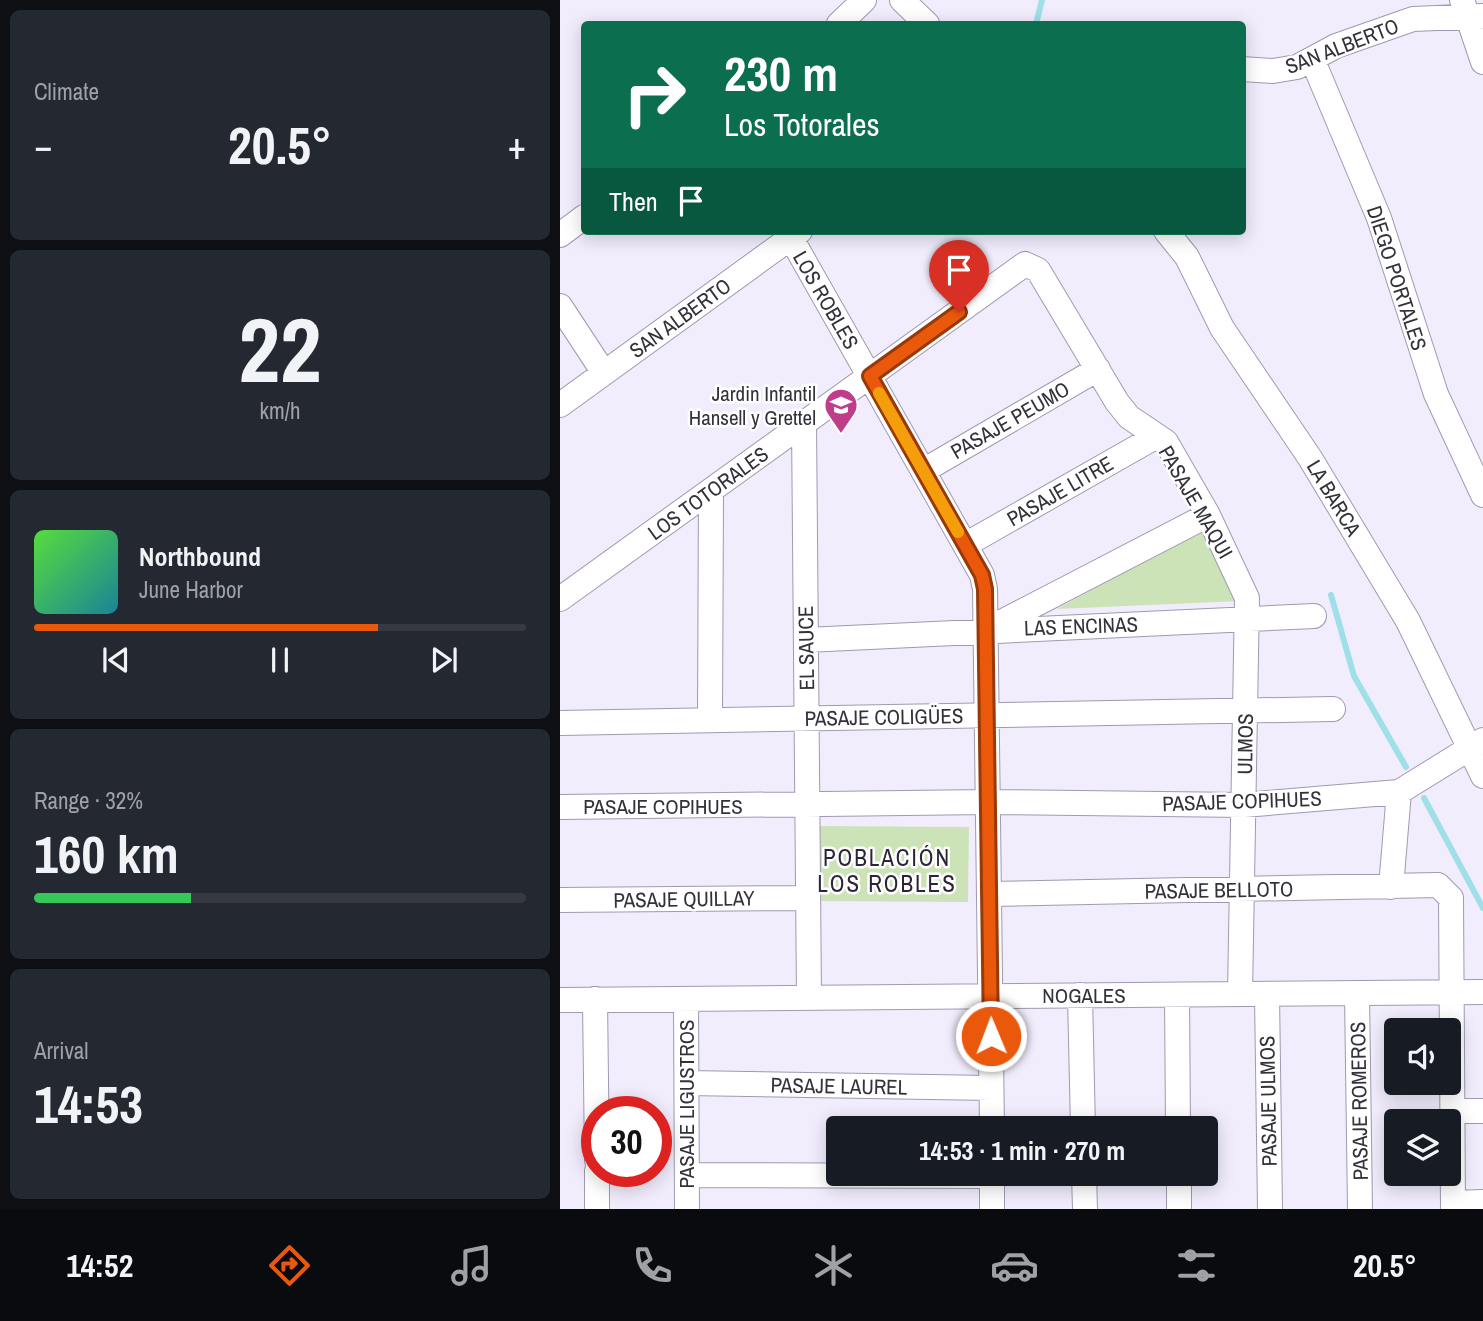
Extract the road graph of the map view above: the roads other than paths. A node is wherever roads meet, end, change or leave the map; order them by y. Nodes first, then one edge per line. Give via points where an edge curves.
1 (864, 0) edge
2 (902, 0) edge
3 (1471, 11) edge
4 (842, 21) edge
5 (924, 21) edge
6 (1313, 61) junction
7 (1483, 62) edge
8 (1246, 69) edge
9 (581, 219) edge
10 (560, 235) edge
11 (789, 235) edge
12 (1169, 235) edge
13 (1026, 264) joint
14 (560, 306) edge
15 (1098, 369) junction
16 (604, 373) junction
17 (870, 376) junction
18 (560, 405) edge
19 (804, 423) junction
20 (1155, 437) junction
21 (923, 471) junction
22 (711, 491) junction
23 (1483, 495) edge
24 (1208, 515) junction
25 (965, 545) junction
26 (560, 599) edge
27 (1314, 616) dead end
28 (1247, 619) junction
29 (985, 630) junction
30 (806, 640) junction
31 (1334, 709) dead end
32 (1246, 710) junction
33 (988, 715) junction
34 (807, 719) junction
35 (710, 720) junction
36 (560, 723) edge
37 (1476, 745) edge
38 (1483, 776) edge
39 (1399, 792) junction
40 (987, 802) junction
41 (807, 805) junction
42 (1244, 805) junction
43 (560, 807) edge
44 (1391, 887) junction
45 (1242, 890) junction
46 (990, 894) junction
47 (808, 898) junction
48 (560, 900) edge
49 (1452, 992) junction
50 (1483, 992) edge
51 (1357, 993) junction
52 (1240, 994) junction
53 (1267, 994) junction
54 (1080, 995) junction
55 (1177, 995) junction
56 (990, 996) junction
57 (809, 998) junction
58 (595, 999) junction
59 (686, 999) junction
60 (560, 1000) edge
61 (687, 1083) junction
62 (991, 1088) junction
63 (596, 1096) edge
64 (1452, 1109) edge
65 (1461, 1111) edge
66 (1483, 1111) edge
67 (992, 1116) edge
68 (1083, 1116) edge
69 (1178, 1116) edge
70 (687, 1175) junction
71 (826, 1175) edge
72 (992, 1186) edge
73 (1084, 1186) edge
74 (1179, 1186) edge
75 (1453, 1186) edge
76 (597, 1187) edge
77 (1483, 1202) edge
78 (1453, 1206) edge
79 (597, 1209) edge
80 (687, 1209) edge
81 (992, 1209) edge
82 (1085, 1209) edge
83 (1179, 1209) edge
84 (1270, 1209) edge
85 (1360, 1209) edge

1 - 4 street
2 - 5 street
3 - 6 street, SAN ALBERTO via 1413,19 1336,46
3 - 7 street
6 - 8 street, SAN ALBERTO via 1273,71
6 - 23 street, DIEGO PORTALES via 1379,218 1436,394
9 - 10 street
11 - 16 street, SAN ALBERTO
11 - 17 street, LOS ROBLES
12 - 37 street, LA BARCA via 1187,257 1222,328 1310,458
13 - 15 street, PASAJE MAQUI via 1038,271
13 - 17 street, LOS TOTORALES
14 - 16 street
15 - 20 street, PASAJE MAQUI via 1129,417
15 - 21 street, PASAJE PEUMO
16 - 18 street, SAN ALBERTO
17 - 19 street, LOS TOTORALES
17 - 21 street, LOS ROBLES
19 - 22 street, LOS TOTORALES
19 - 30 street, EL SAUCE
20 - 24 street, PASAJE MAQUI via 1166,442
20 - 25 street, PASAJE LITRE
21 - 25 street, LOS ROBLES
22 - 26 street, LOS TOTORALES
22 - 35 street
24 - 28 street, PASAJE MAQUI via 1247,598
24 - 29 street
25 - 29 street, LOS ROBLES via 983,582
27 - 28 street, LAS ENCINAS
28 - 29 street, LAS ENCINAS
28 - 32 street, ULMOS
29 - 30 street, LAS ENCINAS
29 - 33 street, LOS ROBLES
30 - 34 street, EL SAUCE
31 - 32 street, PASAJE COLIGÜES
32 - 33 street, PASAJE COLIGÜES
32 - 42 street, ULMOS
33 - 34 street, PASAJE COLIGÜES
33 - 40 street, LOS ROBLES
34 - 35 street, PASAJE COLIGÜES
34 - 41 street, EL SAUCE
35 - 36 street, PASAJE COLIGÜES
37 - 38 street, LA BARCA
37 - 39 street, PASAJE COPIHUES
39 - 42 street, PASAJE COPIHUES
39 - 44 street
40 - 41 street, PASAJE COPIHUES
40 - 42 street, PASAJE COPIHUES
40 - 46 street, LOS ROBLES
41 - 43 street, PASAJE COPIHUES
41 - 47 street, EL SAUCE
42 - 45 street, ULMOS
44 - 45 street, PASAJE BELLOTO
44 - 49 street, PASAJE BELLOTO via 1438,885 1447,891 1451,898
45 - 46 street, PASAJE BELLOTO
45 - 52 street, ULMOS
46 - 56 street, LOS ROBLES
47 - 48 street, PASAJE QUILLAY
47 - 57 street, EL SAUCE
49 - 50 street, NOGALES
49 - 51 street, NOGALES
49 - 64 street
51 - 53 street, NOGALES
51 - 85 street, PASAJE ROMEROS
52 - 53 street, NOGALES
52 - 55 street, NOGALES
53 - 84 street, PASAJE ULMOS
54 - 55 street, NOGALES
54 - 56 street, NOGALES
54 - 68 street
55 - 69 street
56 - 57 street, NOGALES
56 - 62 street, LOS ROBLES
57 - 59 street, NOGALES
58 - 59 street, NOGALES
58 - 60 street, NOGALES
58 - 63 street
59 - 61 street, PASAJE LIGUSTROS
61 - 62 street, PASAJE LAUREL
61 - 70 street, PASAJE LIGUSTROS
62 - 67 street, LOS ROBLES
65 - 66 street
70 - 71 street
70 - 80 street, PASAJE LIGUSTROS
72 - 81 street
73 - 82 street
74 - 83 street
75 - 78 street
76 - 79 street
77 - 78 street

